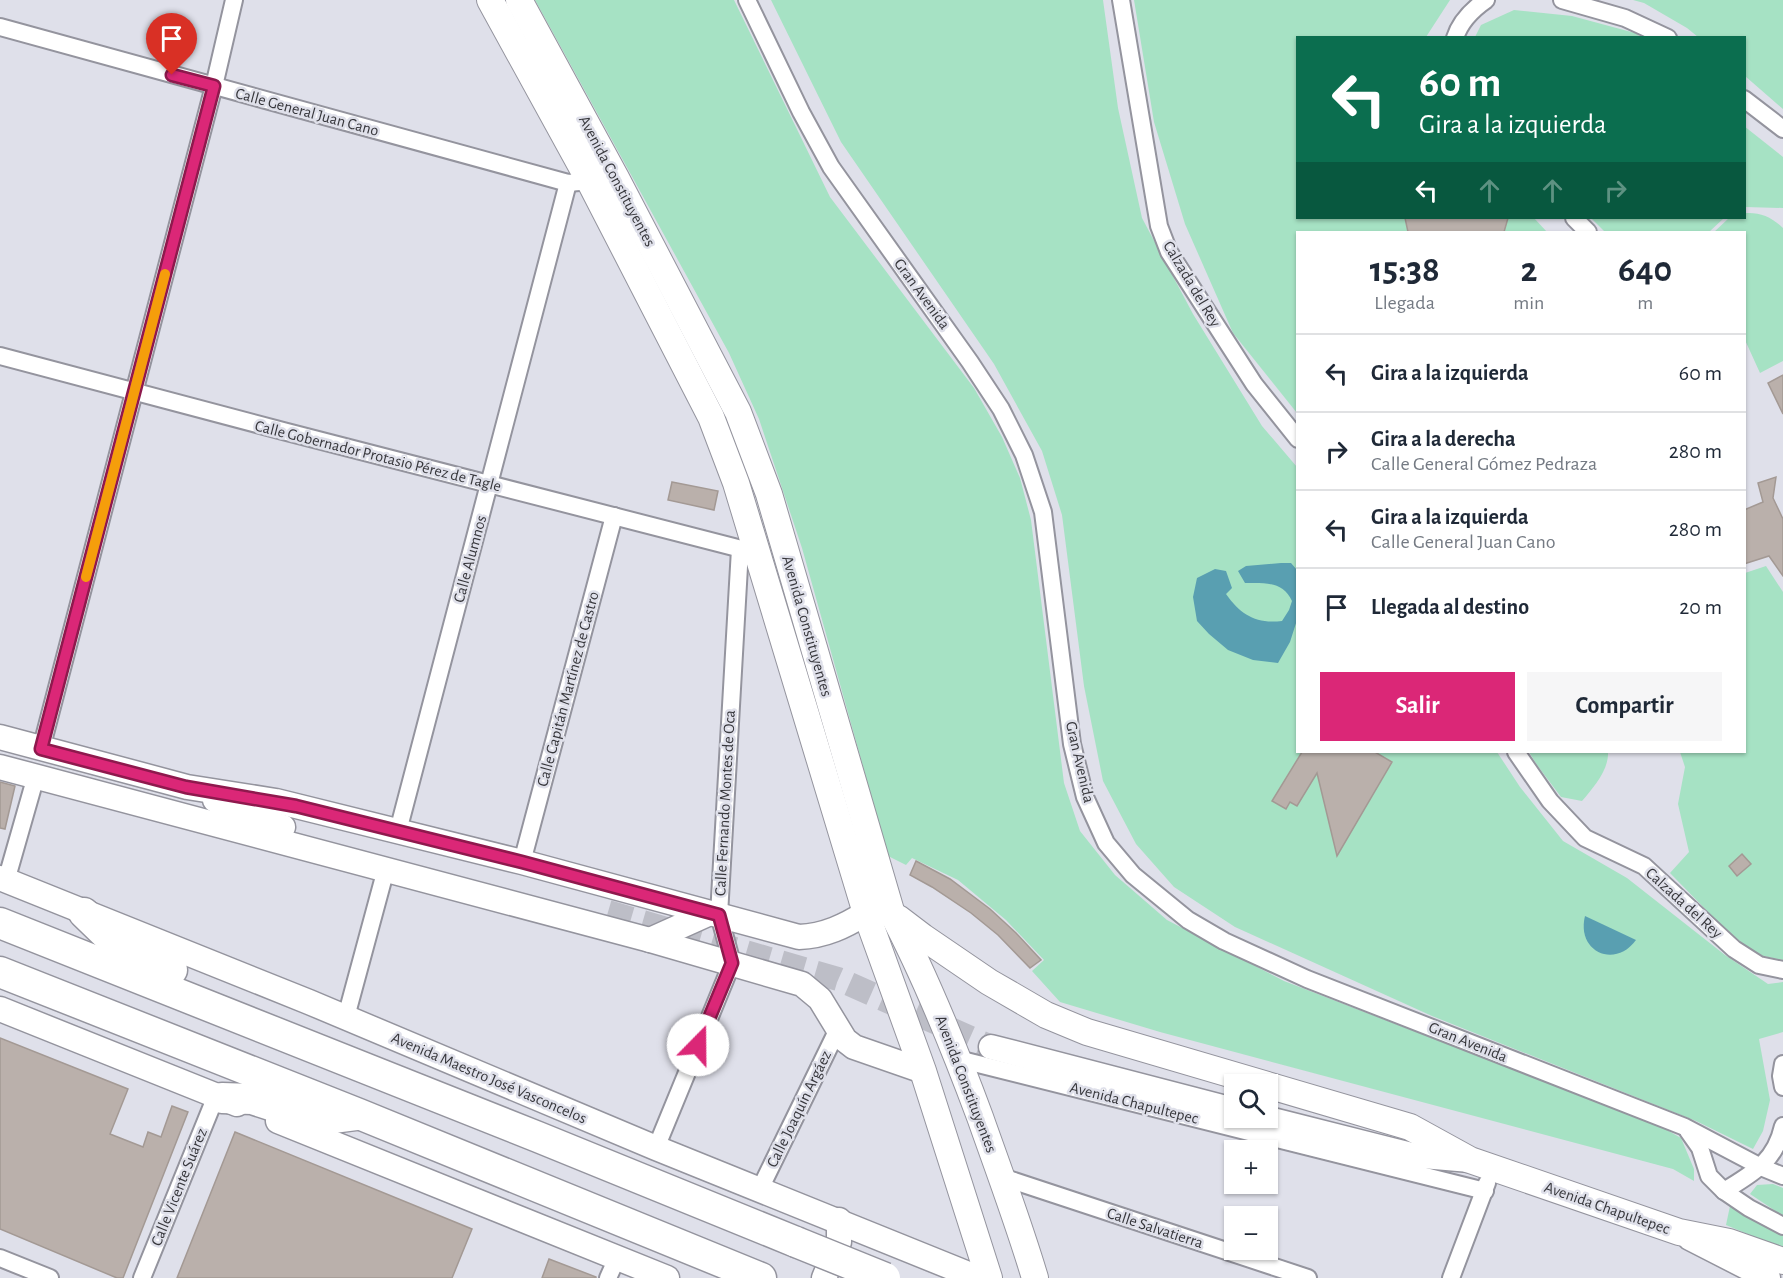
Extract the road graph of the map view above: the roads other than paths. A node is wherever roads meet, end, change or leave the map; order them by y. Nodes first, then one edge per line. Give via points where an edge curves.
1 (234, 0) edge
2 (490, 0) edge
3 (519, 0) edge
4 (747, 0) edge
5 (1121, 0) edge
6 (1486, 0) edge
7 (1562, 0) edge
8 (0, 27) edge
9 (1456, 36) edge
10 (1664, 36) edge
11 (214, 86) junction
12 (1746, 101) edge
13 (1783, 129) edge
14 (616, 178) junction
15 (579, 182) junction
16 (1575, 219) edge
17 (1587, 231) edge
18 (0, 356) edge
19 (134, 392) junction
20 (1296, 436) edge
21 (489, 484) junction
22 (614, 516) junction
23 (749, 551) junction
24 (0, 737) edge
25 (41, 749) junction
26 (1517, 753) edge
27 (0, 766) edge
28 (36, 776) junction
29 (186, 787) junction
30 (398, 831) junction
31 (522, 862) junction
32 (386, 869) junction
33 (3, 880) edge
34 (608, 912) tunnel mouth
35 (879, 912) junction
36 (84, 913) junction
37 (715, 914) junction
38 (0, 923) edge
39 (650, 940) junction
40 (732, 963) junction
41 (1783, 970) edge
42 (0, 972) edge
43 (0, 1009) edge
44 (231, 1015) junction
45 (346, 1017) junction
46 (838, 1029) junction
47 (991, 1047) tunnel mouth
48 (958, 1059) junction
49 (1783, 1065) edge
50 (923, 1071) junction
51 (1783, 1087) edge
52 (219, 1097) junction
53 (1224, 1107) edge
54 (359, 1114) junction
55 (1278, 1121) edge
56 (1783, 1126) edge
57 (1685, 1127) junction
58 (656, 1148) junction
59 (1761, 1167) junction
60 (1482, 1173) junction
61 (1783, 1176) edge
62 (1002, 1177) junction
63 (760, 1189) junction
64 (1724, 1191) junction
65 (839, 1220) junction
66 (1783, 1226) edge
67 (1679, 1232) junction
68 (0, 1258) edge
69 (1783, 1261) edge
70 (613, 1268) edge
71 (50, 1278) edge
72 (142, 1278) edge
73 (668, 1278) edge
74 (761, 1278) edge
75 (824, 1278) edge
76 (885, 1278) edge
77 (978, 1278) edge
78 (989, 1278) edge
79 (1035, 1278) edge
80 (1308, 1278) edge
81 (1451, 1278) edge
82 (1768, 1278) edge

1 - 11 street
2 - 15 main road, Avenida Constituyentes
3 - 14 main road, Avenida Constituyentes
4 - 57 street, Gran Avenida via 831,167 970,362 1001,409 1024,455 1043,512 1072,744 1085,797 1106,843 1132,875 1188,920 1307,979
5 - 20 street, Calzada del Rey via 1159,226 1169,252 1254,384
6 - 9 street
7 - 10 street via 1625,18
8 - 11 street, Calle General Juan Cano
11 - 15 street, Calle General Juan Cano
11 - 19 street
12 - 13 street
14 - 15 street, Calle General Juan Cano
14 - 35 main road, Avenida Constituyentes via 738,412 769,494
15 - 21 street, Calle Alumnos
15 - 23 main road, Avenida Constituyentes via 711,417 736,483
16 - 17 street
18 - 19 street, Calle Gobernador Protasio Pérez de Tagle
19 - 21 street, Calle Gobernador Protasio Pérez de Tagle
19 - 25 street
21 - 22 street, Calle Gobernador Protasio Pérez de Tagle
21 - 30 street, Calle Alumnos
22 - 23 street, Calle Gobernador Protasio Pérez de Tagle
22 - 31 street, Calle Capitán Martínez de Castro
23 - 35 main road, Avenida Constituyentes
23 - 37 street, Calle Fernando Montes de Oca
24 - 25 street
25 - 29 street
26 - 41 street, Calzada del Rey via 1551,801 1585,838 1644,866 1734,949 1759,965
27 - 28 street
28 - 32 street
28 - 33 street
29 - 30 street via 276,801
29 - 34 street via 265,822
30 - 31 street
31 - 37 street
32 - 39 street
32 - 45 street
33 - 36 street, Avenida Maestro José Vasconcelos
35 - 37 street via 814,937 800,937
35 - 48 main road, Avenida Constituyentes via 909,945
35 - 50 main road, Avenida Constituyentes
35 - 60 main road via 1046,1015 1088,1032 1410,1127
36 - 44 highway via 117,946 191,978
36 - 45 street, Avenida Maestro José Vasconcelos
37 - 39 street
37 - 40 street, Calle Fernando Montes de Oca
38 - 44 highway
39 - 40 street
40 - 46 street via 802,984 820,999
40 - 58 street
42 - 54 highway
43 - 52 street
44 - 76 highway, bridge
45 - 58 street, Avenida Maestro José Vasconcelos
46 - 50 street via 854,1047
46 - 63 street, Calle Joaquín Argáez
47 - 53 street, Avenida Chapultepec
48 - 60 street, Avenida Chapultepec
48 - 62 main road, Avenida Constituyentes
49 - 51 street
50 - 78 main road, Avenida Constituyentes
52 - 54 highway via 252,1099 317,1120
52 - 70 street
52 - 72 street, Calle Vicente Suárez
54 - 74 highway
55 - 60 street, Avenida Chapultepec
56 - 59 street
57 - 59 street, Gran Avenida
57 - 64 street via 1700,1148 1709,1176
58 - 63 street, Avenida Maestro José Vasconcelos
59 - 61 street, Gran Avenida
59 - 64 street
60 - 67 main road, Avenida Chapultepec
60 - 81 street
62 - 79 main road, Avenida Constituyentes
62 - 80 street, Calle Salvatierra
63 - 65 street, Avenida Maestro José Vasconcelos
64 - 66 street
65 - 75 street via 839,1242
65 - 77 street, Avenida Maestro José Vasconcelos
67 - 69 main road via 1729,1242
67 - 82 street, Avenida Chapultepec
68 - 71 street
70 - 73 street

